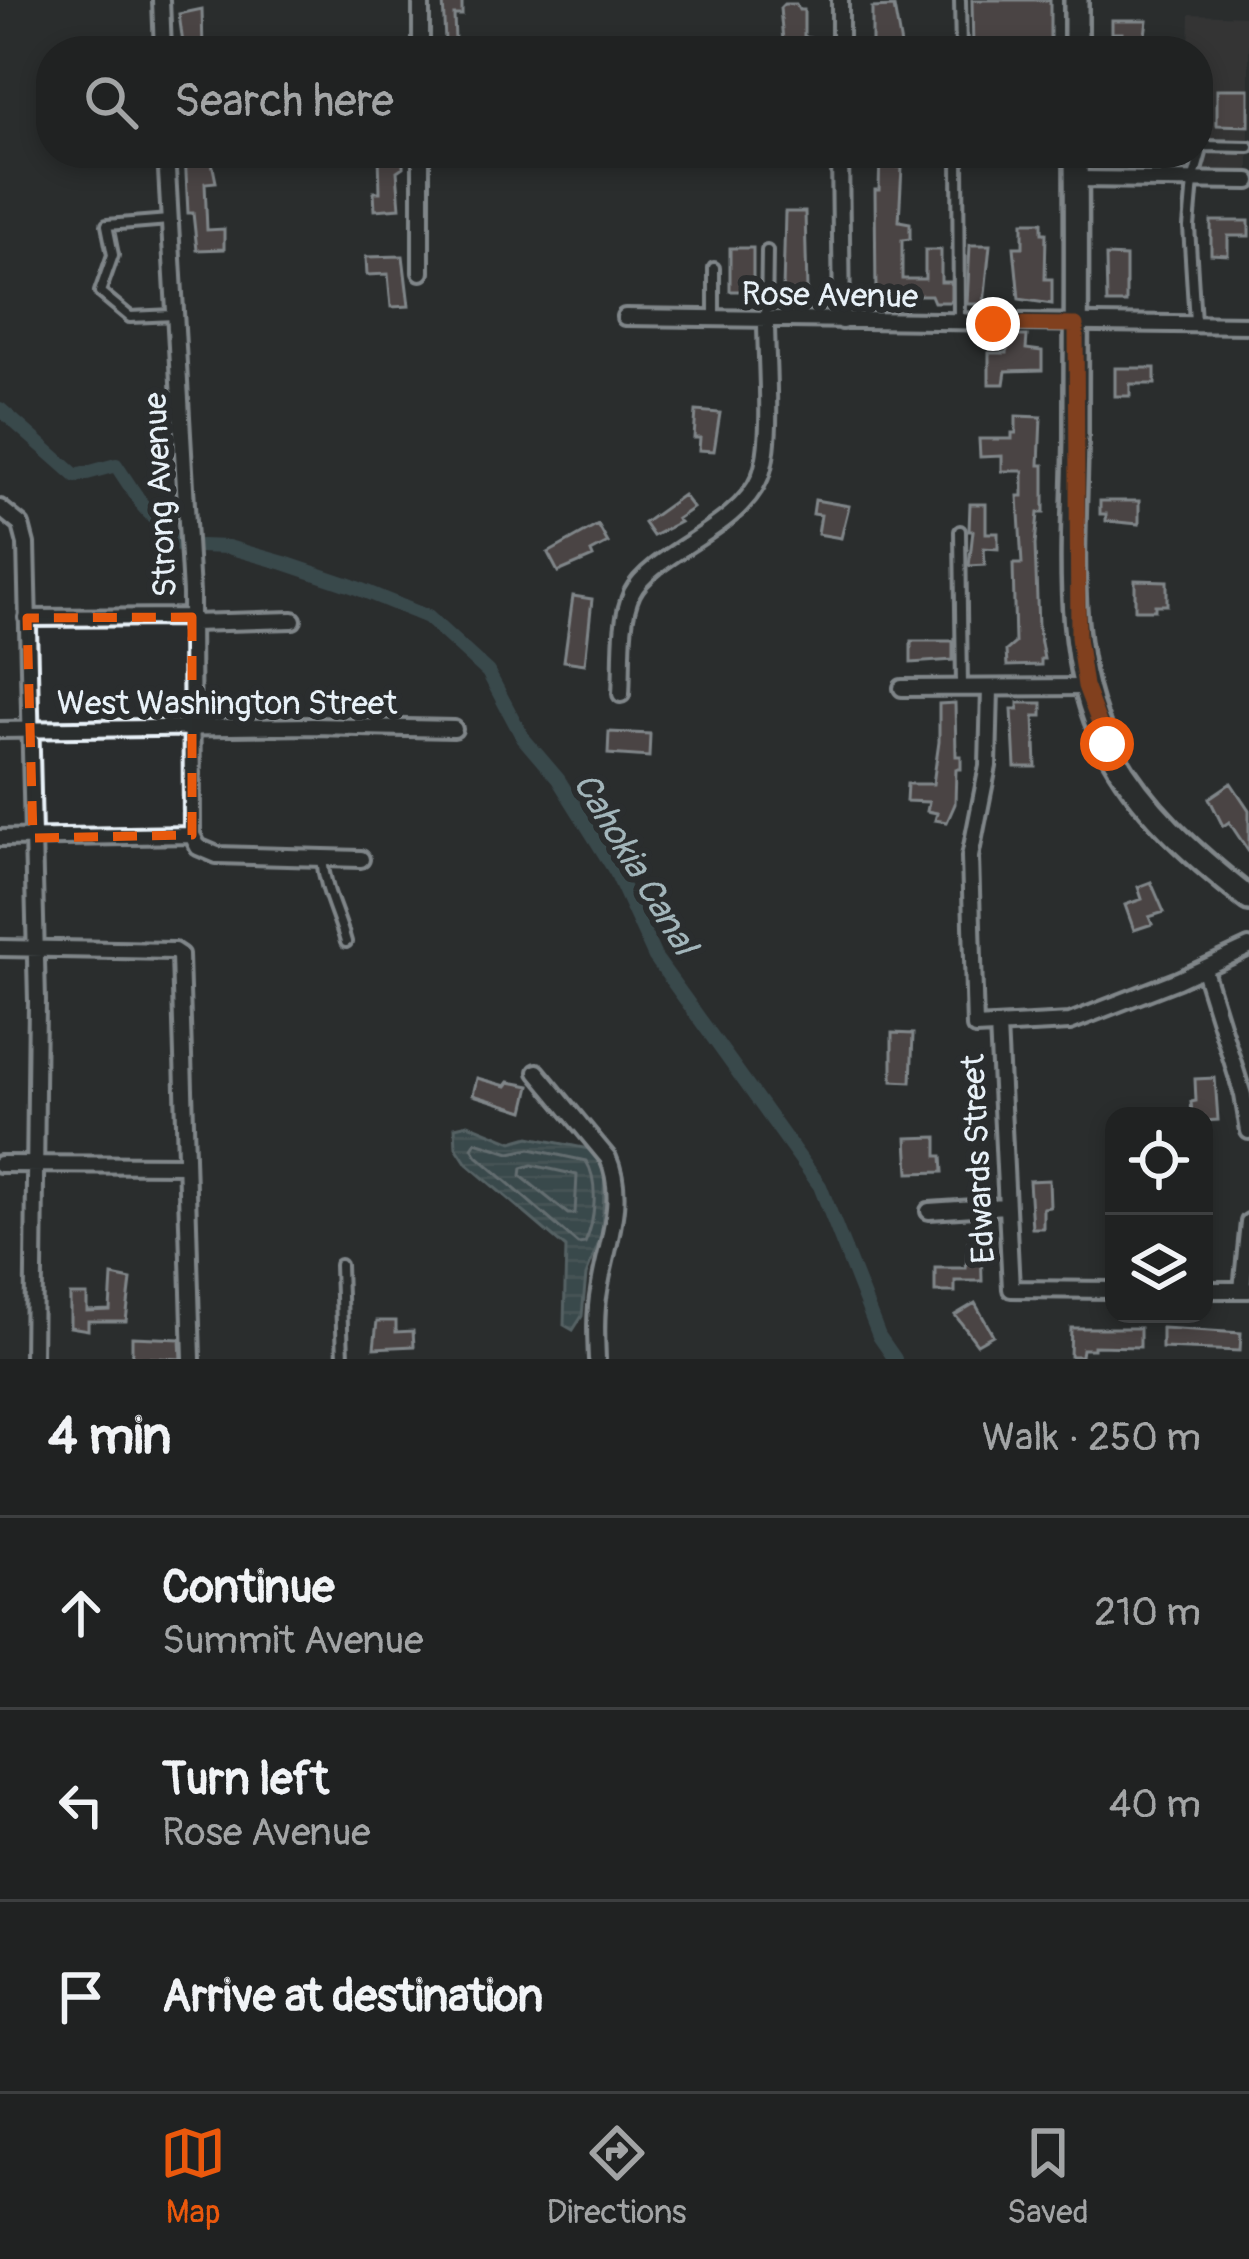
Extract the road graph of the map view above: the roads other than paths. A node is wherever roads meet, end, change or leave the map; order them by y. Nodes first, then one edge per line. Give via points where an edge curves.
1 (161, 0) edge
2 (421, 0) edge
3 (840, 0) edge
4 (960, 0) edge
5 (1076, 0) edge
6 (162, 36) edge
7 (421, 36) edge
8 (840, 36) edge
9 (961, 36) edge
10 (1076, 36) edge
11 (1213, 146) edge
12 (1249, 146) edge
13 (167, 168) edge
14 (421, 168) edge
15 (840, 168) edge
16 (958, 168) edge
17 (1076, 168) edge
18 (1197, 168) edge
19 (1076, 179) junction
20 (1193, 181) junction
21 (1249, 181) edge
22 (170, 220) junction
23 (767, 251) dead end
24 (714, 268) dead end
25 (421, 272) dead end
26 (176, 315) junction
27 (625, 317) dead end
28 (714, 319) junction
29 (766, 321) junction
30 (842, 322) junction
31 (958, 323) junction
32 (1196, 324) junction
33 (1076, 325) junction
34 (1249, 325) edge
35 (6, 512) edge
36 (960, 531) dead end
37 (27, 618) junction
38 (192, 620) junction
39 (293, 620) dead end
40 (1085, 686) junction
41 (902, 688) dead end
42 (962, 689) junction
43 (990, 689) junction
44 (621, 694) dead end
45 (454, 729) dead end
46 (0, 730) edge
47 (30, 730) junction
48 (195, 730) junction
49 (192, 835) junction
50 (0, 838) edge
51 (33, 838) junction
52 (322, 858) junction
53 (362, 859) dead end
54 (1249, 899) edge
55 (346, 942) dead end
56 (1249, 946) edge
57 (0, 948) edge
58 (36, 949) junction
59 (1204, 970) junction
60 (998, 1027) junction
61 (537, 1072) dead end
62 (1249, 1131) edge
63 (0, 1164) edge
64 (34, 1164) junction
65 (186, 1165) junction
66 (1005, 1206) junction
67 (929, 1211) dead end
68 (1249, 1222) edge
69 (340, 1265) dead end
70 (1105, 1290) edge
71 (1213, 1290) edge
72 (1246, 1290) edge
73 (33, 1359) edge
74 (192, 1359) edge
75 (343, 1359) edge
76 (597, 1359) edge

1 - 6 street
2 - 7 street
3 - 8 street
4 - 9 lane
5 - 10 street
11 - 12 lane
13 - 22 street, Strong Avenue
14 - 25 street
15 - 30 street
16 - 31 lane
17 - 19 street
18 - 20 lane
19 - 20 street
19 - 33 street
20 - 21 street
20 - 32 lane
22 - 26 street, Strong Avenue
22 - 26 lane via 107,225 112,262 100,292 126,316
23 - 29 lane
24 - 28 lane
26 - 38 street, Strong Avenue
27 - 28 street, Rose Avenue
28 - 29 street, Rose Avenue
29 - 30 street, Rose Avenue
29 - 44 street via 760,476 731,513 639,582 627,607
30 - 31 street, Rose Avenue
31 - 33 street, Rose Avenue
32 - 33 street, Rose Avenue
32 - 34 street, Rose Avenue
33 - 40 street via 1075,544
35 - 37 street via 25,535
36 - 42 lane
37 - 38 street
37 - 47 street
38 - 39 street
38 - 48 street, Strong Avenue
40 - 43 street
40 - 54 street via 1136,791
41 - 42 street
42 - 43 street
43 - 60 street, Edwards Street via 988,766 970,856 975,1027
45 - 48 street, West Washington Street
46 - 47 street, West Washington Street
47 - 48 street, West Washington Street
47 - 51 street
48 - 49 street, Strong Avenue
49 - 51 street
49 - 52 street via 217,855
50 - 51 street
51 - 58 street
52 - 53 street
52 - 55 lane via 328,901
56 - 59 street
57 - 58 street
58 - 64 street
58 - 65 street via 180,955
59 - 60 street via 1070,1022
59 - 62 street
60 - 66 street, Edwards Street
61 - 76 street via 614,1173
63 - 64 street
64 - 65 street
64 - 73 street
65 - 74 street
66 - 67 street
66 - 70 street, Edwards Street via 1011,1289
68 - 72 street
69 - 75 lane
71 - 72 street

